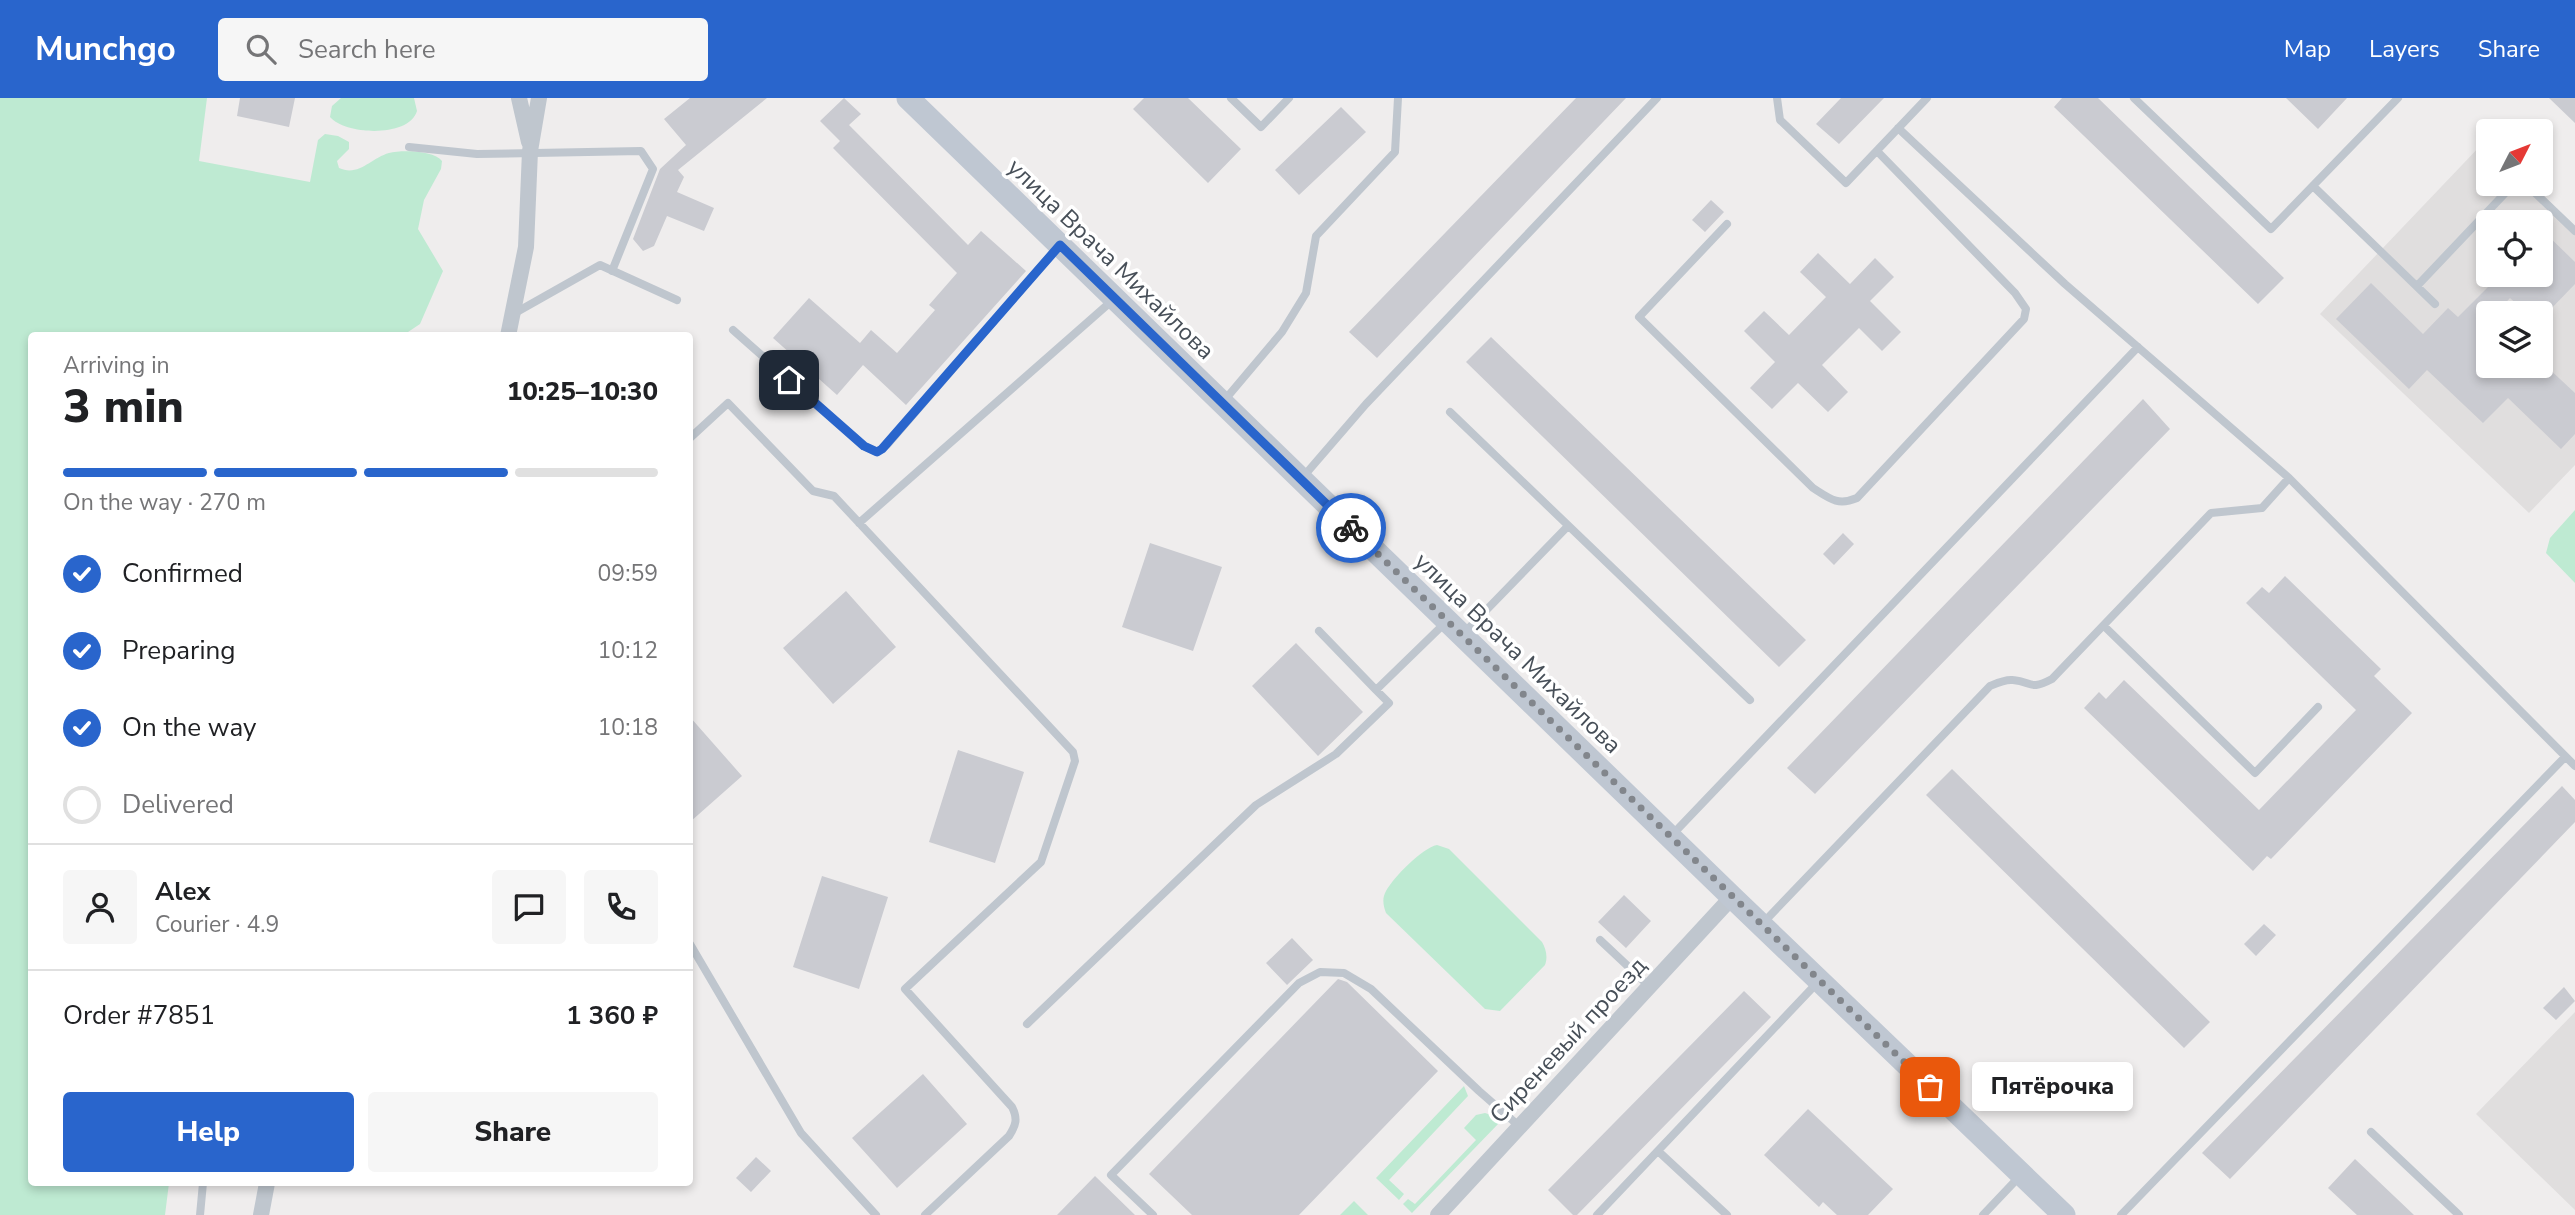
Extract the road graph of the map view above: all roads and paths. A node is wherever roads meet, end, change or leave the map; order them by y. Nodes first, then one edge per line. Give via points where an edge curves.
1 (519, 98) edge
2 (539, 98) edge
3 (908, 98) edge
4 (1231, 98) edge
5 (1289, 98) edge
6 (1398, 98) edge
7 (1657, 98) edge
8 (1777, 98) edge
9 (1927, 98) edge
10 (2134, 98) edge
11 (2398, 98) edge
12 (1898, 128) junction
13 (409, 147) dead end
14 (1877, 151) junction
15 (530, 152) junction
16 (2313, 186) junction
17 (1727, 224) dead end
18 (2575, 231) edge
19 (1060, 245) junction
20 (612, 271) junction
21 (2417, 286) junction
22 (1115, 298) junction
23 (677, 300) dead end
24 (2435, 304) dead end
25 (515, 313) junction
26 (733, 330) dead end
27 (510, 332) edge
28 (2138, 347) junction
29 (1222, 403) junction
30 (1450, 412) dead end
31 (693, 435) edge
32 (2289, 478) junction
33 (1301, 479) junction
34 (859, 523) junction
35 (1568, 526) junction
36 (2104, 626) junction
37 (1454, 628) junction
38 (1319, 631) dead end
39 (1376, 690) junction
40 (1750, 700) dead end
41 (2318, 707) dead end
42 (2565, 757) junction
43 (2575, 766) edge
44 (1670, 837) junction
45 (1732, 897) junction
46 (1761, 925) junction
47 (1600, 940) dead end
48 (693, 949) edge
49 (1819, 981) junction
50 (1649, 986) junction
51 (1027, 1024) dead end
52 (1519, 1126) junction
53 (2371, 1132) dead end
54 (1658, 1151) junction
55 (2021, 1174) junction
56 (203, 1186) edge
57 (266, 1186) edge
58 (200, 1215) edge
59 (261, 1215) edge
60 (876, 1215) edge
61 (925, 1215) edge
62 (1153, 1215) edge
63 (1438, 1215) edge
64 (1597, 1215) edge
65 (1727, 1215) edge
66 (1983, 1215) edge
67 (2064, 1215) edge
68 (2121, 1215) edge
69 (2459, 1215) edge

1 - 15 street
2 - 15 street
3 - 19 main road, улица Врача Михайлова
4 - 5 lane via 1261,127
6 - 29 lane via 1395,152 1316,236 1306,293 1282,332
7 - 33 lane via 1366,404
8 - 14 lane via 1780,120 1846,183
9 - 12 lane
10 - 16 lane via 2271,229
11 - 16 lane
12 - 14 lane
12 - 28 lane
13 - 15 lane via 477,154
14 - 17 lane via 2015,293 2025,309 2024,319 1857,498 1844,503 1813,488 1639,317
15 - 20 lane via 641,151 653,169
15 - 25 street via 526,247
16 - 21 lane
18 - 21 lane via 2530,188 2510,188
19 - 22 main road, улица Врача Михайлова
19 - 26 lane via 877,452 864,446
20 - 23 lane
20 - 25 lane via 600,265
21 - 24 lane
22 - 29 main road, улица Врача Михайлова
22 - 34 lane
25 - 27 street
28 - 32 lane
28 - 44 lane
29 - 33 main road, улица Врача Михайлова
30 - 35 lane
31 - 34 lane via 728,403 813,491 834,496
32 - 36 lane via 2262,508 2211,513
32 - 42 lane
33 - 37 main road, улица Врача Михайлова
34 - 61 lane via 1073,752 1075,761 1041,862 905,989 1016,1116 1009,1136
35 - 37 lane
35 - 40 lane
36 - 41 lane via 2255,773
36 - 46 lane via 2052,679 2040,685 2013,680 1990,686
37 - 39 lane
37 - 44 main road, улица Врача Михайлова
38 - 39 lane
39 - 51 lane via 1389,703 1336,754 1256,805
42 - 43 lane
42 - 68 lane
44 - 45 main road, улица Врача Михайлова
45 - 46 main road, улица Врача Михайлова
45 - 50 street, Сиреневый проезд
46 - 49 main road, улица Врача Михайлова
47 - 50 lane
48 - 60 lane via 802,1133
49 - 54 lane
49 - 55 main road, улица Врача Михайлова
50 - 52 street, Сиреневый проезд
52 - 62 lane via 1371,989 1344,973 1320,971 1299,983 1111,1175
52 - 63 street, Сиреневый проезд
53 - 69 lane
54 - 64 lane
54 - 65 lane
55 - 66 lane
55 - 67 main road, улица Врача Михайлова
56 - 58 lane
57 - 59 street

